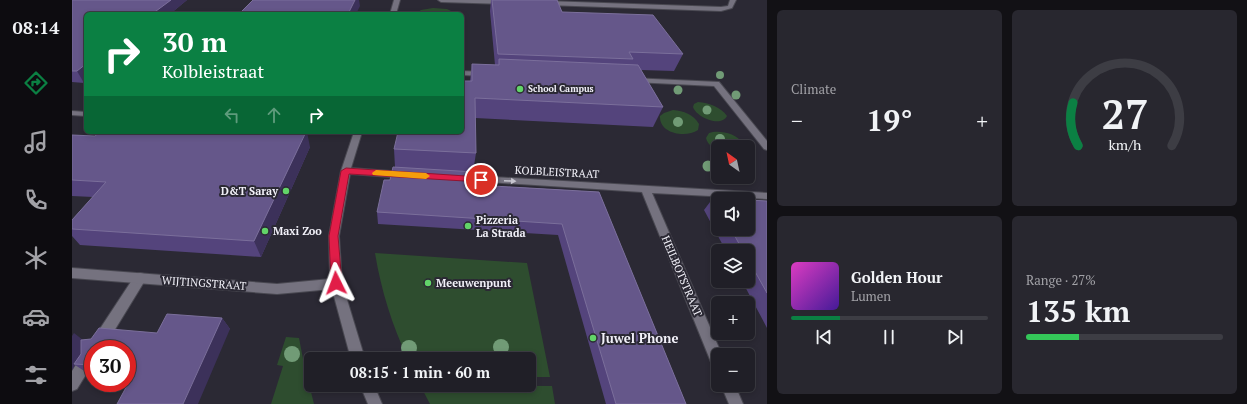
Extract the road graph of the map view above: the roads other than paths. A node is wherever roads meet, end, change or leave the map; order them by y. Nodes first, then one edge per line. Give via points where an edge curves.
1 (397, 0) edge
2 (441, 0) edge
3 (455, 0) edge
4 (733, 0) edge
5 (510, 2) edge
6 (541, 3) edge
7 (394, 12) edge
8 (464, 74) edge
9 (494, 75) edge
10 (629, 80) edge
11 (357, 134) edge
12 (767, 148) edge
13 (346, 171) junction
14 (416, 176) edge
15 (448, 177) edge
16 (646, 189) junction
17 (767, 196) edge
18 (72, 273) edge
19 (140, 278) junction
20 (336, 283) junction
21 (101, 340) edge
22 (712, 348) edge
23 (356, 352) edge
24 (84, 366) edge
25 (72, 384) edge
26 (370, 392) edge
27 (731, 392) edge
28 (375, 404) edge
29 (736, 404) edge

1 - 7 street
2 - 3 street
3 - 5 street
4 - 6 street via 730,7 721,9
8 - 9 street
10 - 12 street via 716,84
11 - 13 street
13 - 14 street
13 - 20 street via 334,236
15 -> 16 street, KOLBLEISTRAAT
16 - 17 street, KOLBLEISTRAAT
16 - 22 street, HEILBOTSTRAAT
18 - 19 street, WIJTINGSTRAAT
19 - 20 street, WIJTINGSTRAAT via 277,289
19 - 21 street
20 - 23 street
24 - 25 street
26 - 28 street
27 - 29 street

